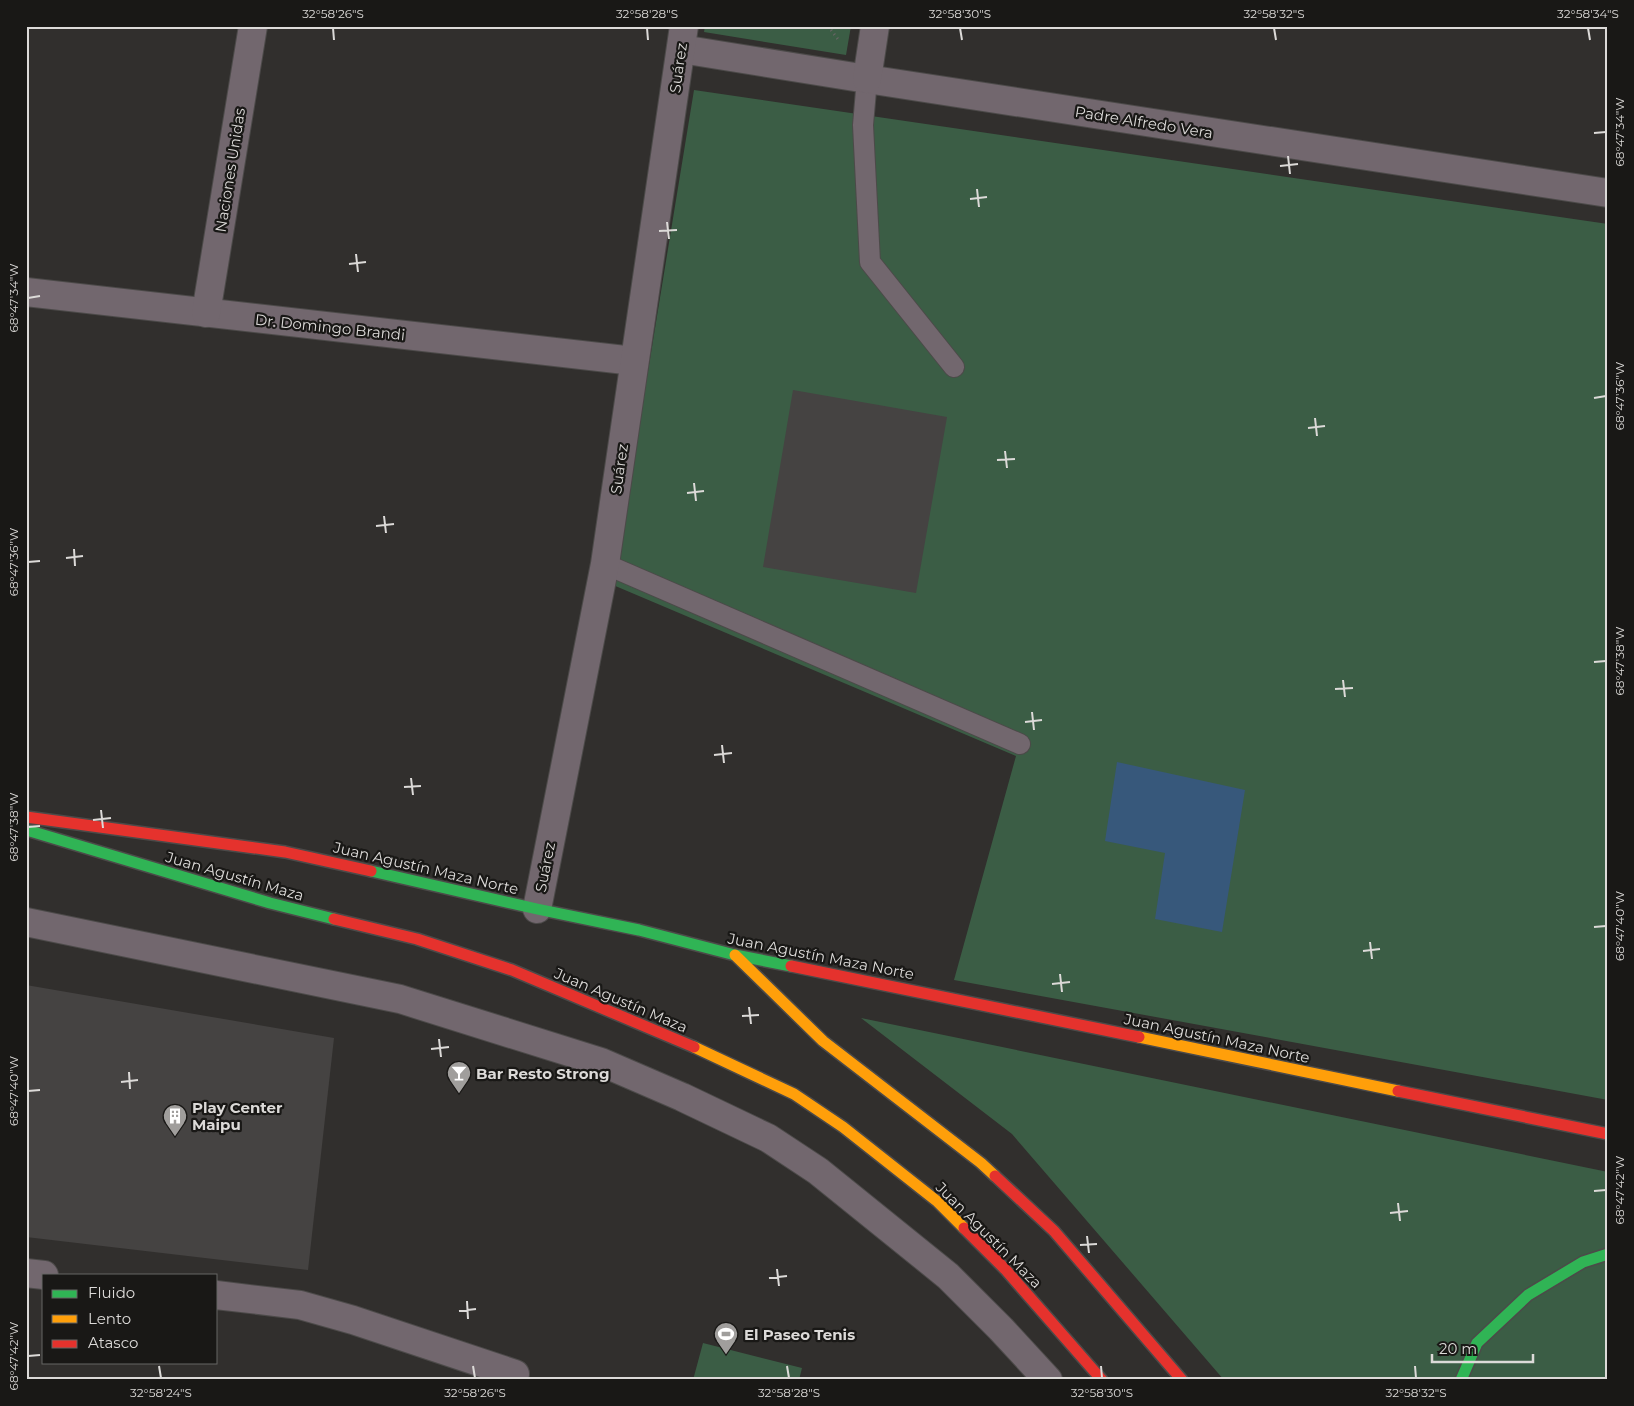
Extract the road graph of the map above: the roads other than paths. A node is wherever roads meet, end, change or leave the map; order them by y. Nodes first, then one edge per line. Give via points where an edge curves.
1 (253, 26) edge
2 (875, 26) edge
3 (682, 38) edge
4 (867, 79) junction
5 (1608, 193) edge
6 (26, 292) edge
7 (206, 313) junction
8 (634, 361) junction
9 (954, 367) dead end
10 (606, 564) junction
11 (1020, 744) dead end
12 (26, 818) edge
13 (26, 830) edge
14 (537, 909) junction
15 (26, 922) edge
16 (735, 956) junction
17 (1608, 1134) edge
18 (1608, 1254) edge
19 (26, 1273) edge
20 (42, 1275) edge
21 (218, 1295) edge
22 (515, 1374) dead end
23 (1048, 1380) edge
24 (1102, 1380) edge
25 (1182, 1380) edge
26 (1461, 1380) edge

1 - 7 street, Naciones Unidas
2 - 4 street
3 - 4 street, Padre Alfredo Vera
3 - 8 street, Suárez
4 - 5 street, Padre Alfredo Vera
4 - 9 lane via 863,125 870,262
6 - 7 street, Dr. Domingo Brandi
7 - 8 street, Dr. Domingo Brandi
8 - 10 street, Suárez
10 - 11 lane
10 - 14 street, Suárez
12 - 14 main road, Juan Agustín Maza Norte via 285,852
13 - 24 main road, Juan Agustín Maza via 270,903 417,939 512,970 720,1058 794,1094 843,1126 938,1202 1005,1269
14 - 16 main road, Juan Agustín Maza Norte via 639,930
15 - 23 street via 400,999 601,1062 682,1097 768,1138 818,1170 948,1276
16 - 17 main road, Juan Agustín Maza Norte
16 - 25 main road via 823,1041 982,1163 1054,1231
18 - 26 main road via 1583,1262 1528,1295 1477,1343
19 - 20 street
21 - 22 street via 300,1305

